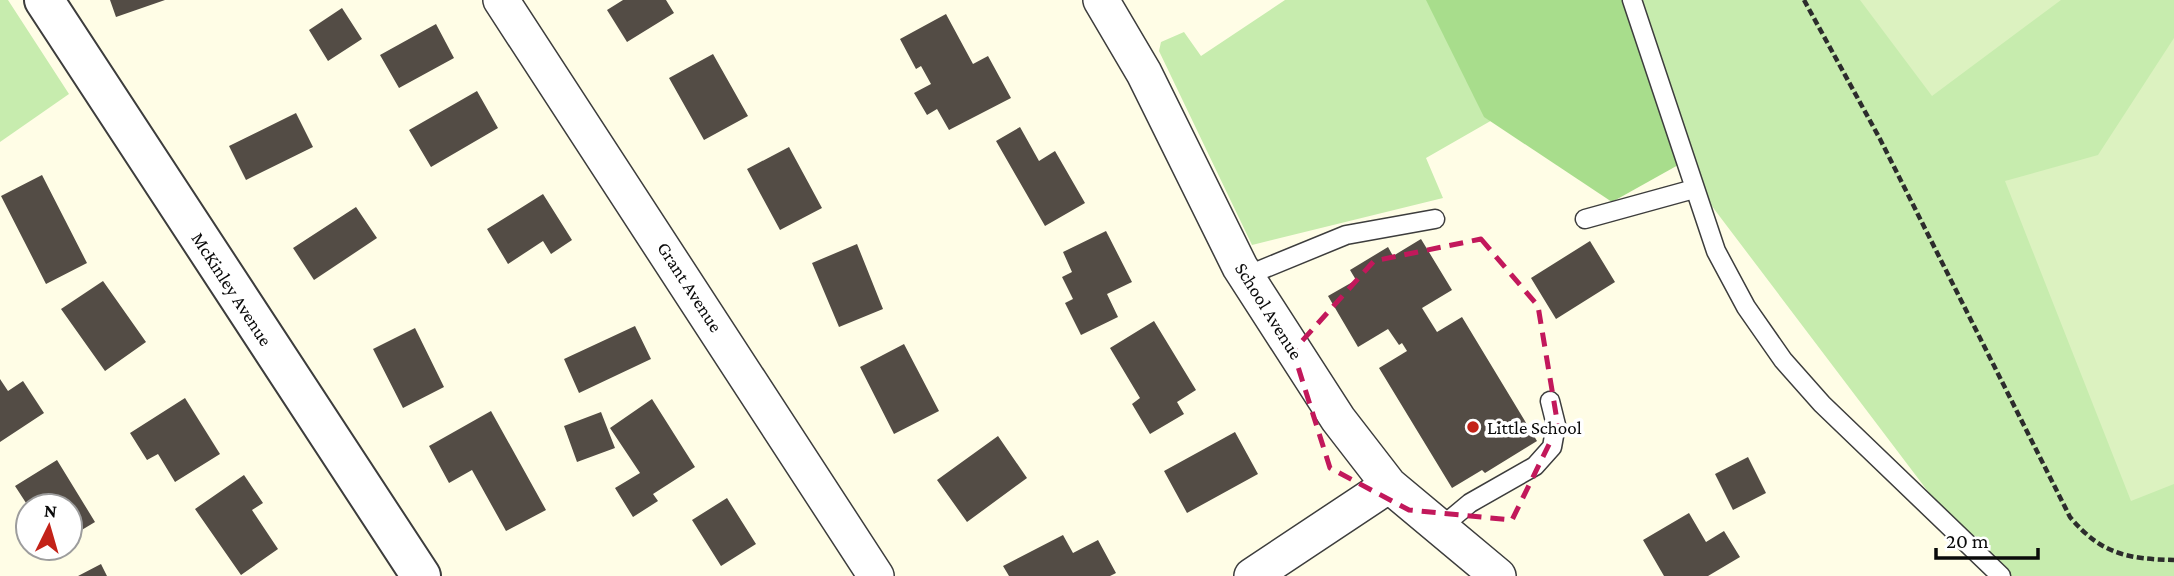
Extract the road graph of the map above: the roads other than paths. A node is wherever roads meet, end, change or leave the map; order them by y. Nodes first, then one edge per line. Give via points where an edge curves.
1 (44, 0) edge
2 (502, 0) edge
3 (1101, 0) edge
4 (1632, 0) edge
5 (1694, 189) junction
6 (1435, 219) dead end
7 (1585, 219) dead end
8 (1246, 276) junction
9 (1550, 401) dead end
10 (1389, 485) junction
11 (1440, 527) junction
12 (421, 576) edge
13 (876, 576) edge
14 (1252, 576) edge
15 (1498, 576) edge
16 (2001, 576) edge

1 - 12 street, McKinley Avenue
2 - 13 street, Grant Avenue
3 - 8 street, School Avenue via 1144,73
4 - 5 lane
5 - 7 lane
5 - 16 lane via 1716,251 1746,307 1783,360 1822,404
6 - 8 lane via 1346,235
8 - 10 street, School Avenue via 1338,419
9 - 11 lane via 1556,425 1552,447 1544,457
10 - 11 street, School Avenue
10 - 14 street
11 - 15 street, School Avenue

